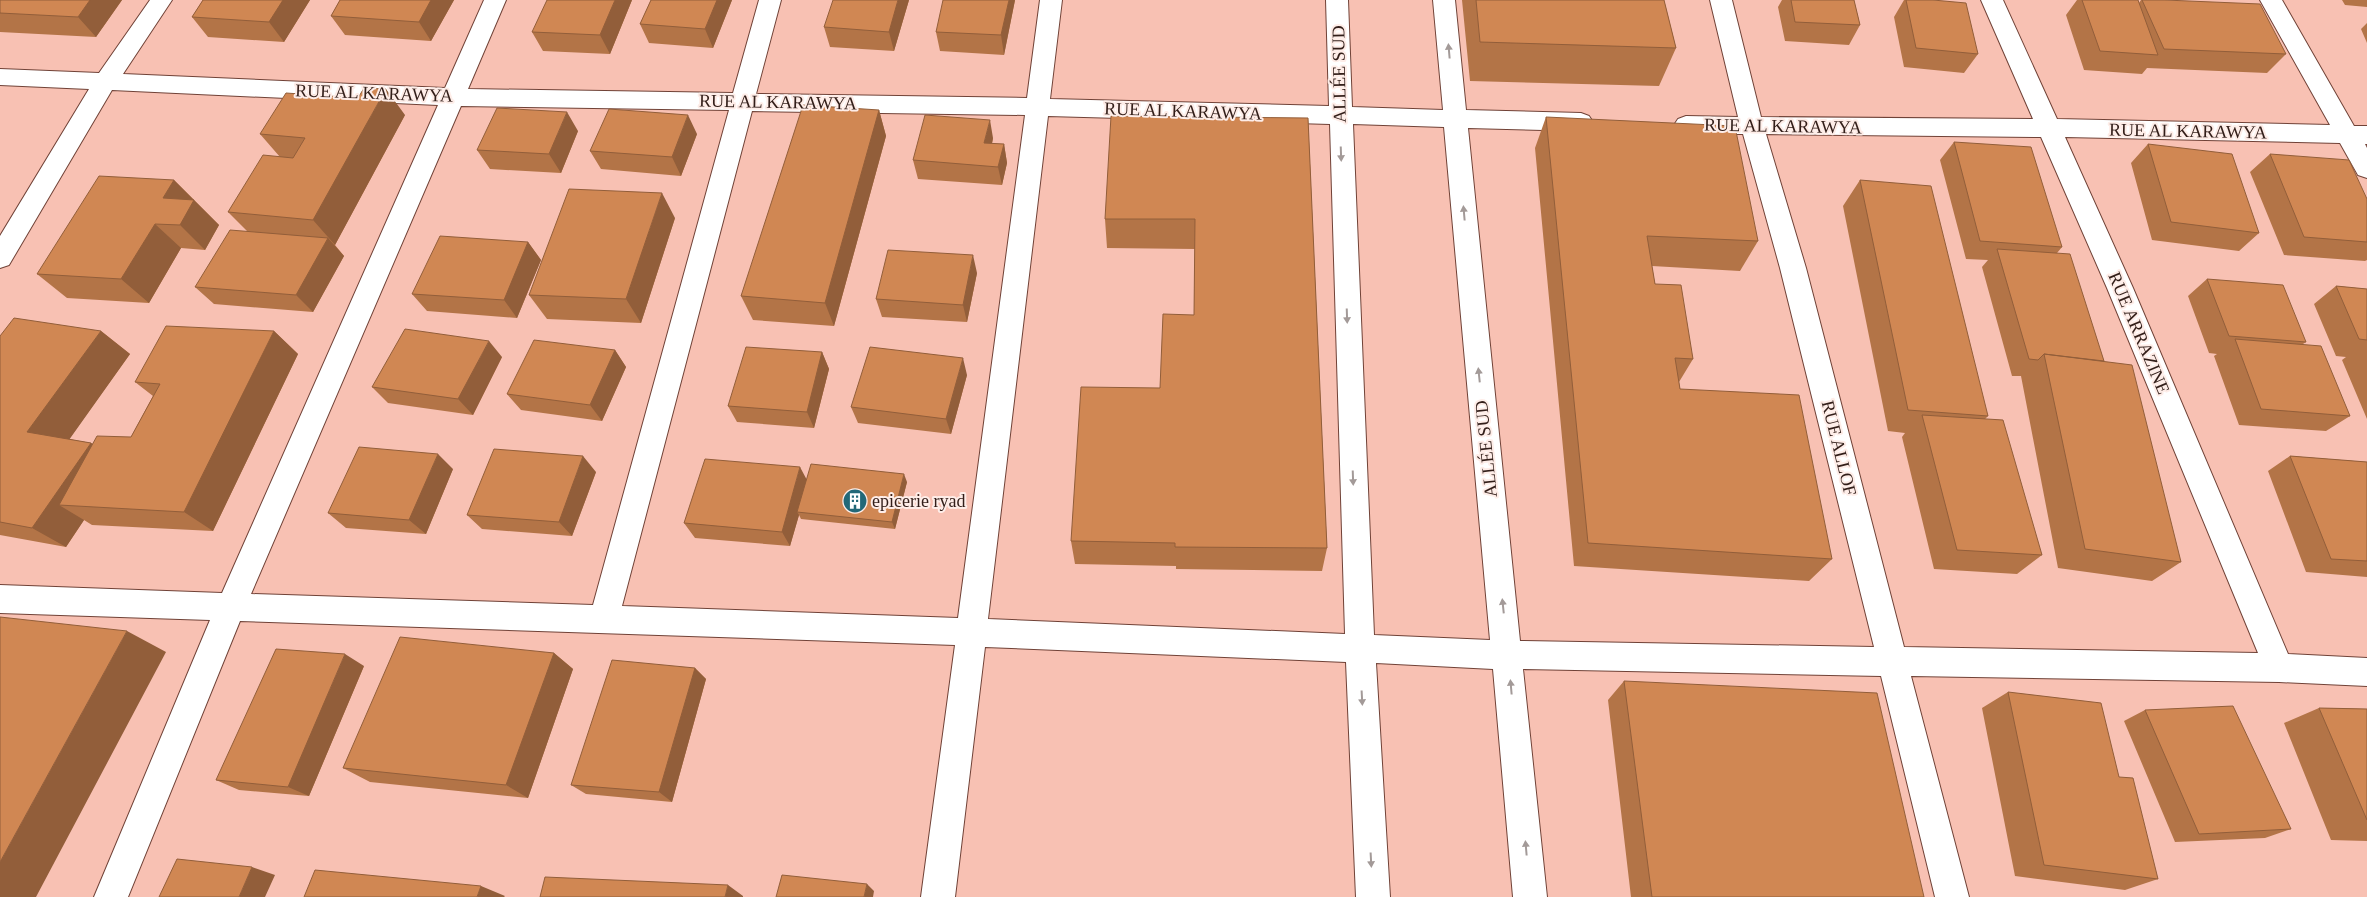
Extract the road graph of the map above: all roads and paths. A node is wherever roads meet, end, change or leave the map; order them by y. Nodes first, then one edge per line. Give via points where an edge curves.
1 (161, 0) edge
2 (495, 0) edge
3 (770, 0) edge
4 (1051, 0) edge
5 (1337, 0) edge
6 (1444, 0) edge
7 (1721, 0) edge
8 (1992, 0) edge
9 (2271, 0) edge
10 (0, 77) edge
11 (106, 81) junction
12 (454, 96) junction
13 (744, 101) junction
14 (1037, 107) junction
15 (1340, 115) junction
16 (1456, 119) junction
17 (1604, 123) edge
18 (1663, 124) edge
19 (1752, 126) junction
20 (2048, 128) junction
21 (2356, 135) edge
22 (2367, 169) edge
23 (0, 258) edge
24 (0, 598) edge
25 (230, 608) junction
26 (604, 620) junction
27 (971, 632) junction
28 (1360, 650) junction
29 (1508, 655) junction
30 (1893, 663) junction
31 (2279, 668) junction
32 (2367, 672) edge
33 (111, 897) edge
34 (938, 897) edge
35 (1373, 897) edge
36 (1530, 897) edge
37 (1952, 897) edge

1 - 11 street
2 - 12 street
3 - 13 street
4 - 14 street
5 - 15 street, ALLÉE SUD
16 -> 6 street, ALLÉE SUD
7 - 19 street, RUE ALLOF
8 - 20 street, RUE ARRAZINE
9 - 21 street
10 - 11 street, RUE AL KARAWYA
11 - 12 street, RUE AL KARAWYA
11 - 23 street
12 - 13 street, RUE AL KARAWYA
12 - 25 street
13 - 14 street, RUE AL KARAWYA
13 - 26 street
14 - 15 street, RUE AL KARAWYA
14 - 27 street
15 - 16 street, RUE AL KARAWYA
15 -> 28 street, ALLÉE SUD
16 - 17 street, RUE AL KARAWYA
29 -> 16 street, ALLÉE SUD
18 - 19 street, RUE AL KARAWYA
19 - 20 street, RUE AL KARAWYA
19 - 30 street, RUE ALLOF via 1793,268
20 - 21 street, RUE AL KARAWYA
20 - 31 street, RUE ARRAZINE via 2120,288
21 - 22 street
24 - 25 street
25 - 26 street
25 - 33 street
26 - 27 street
27 - 28 street
27 - 34 street
28 - 29 street
28 -> 35 street, ALLÉE SUD
29 - 30 street
36 -> 29 street, ALLÉE SUD
30 - 31 street
30 - 37 street, RUE ALLOF
31 - 32 street

